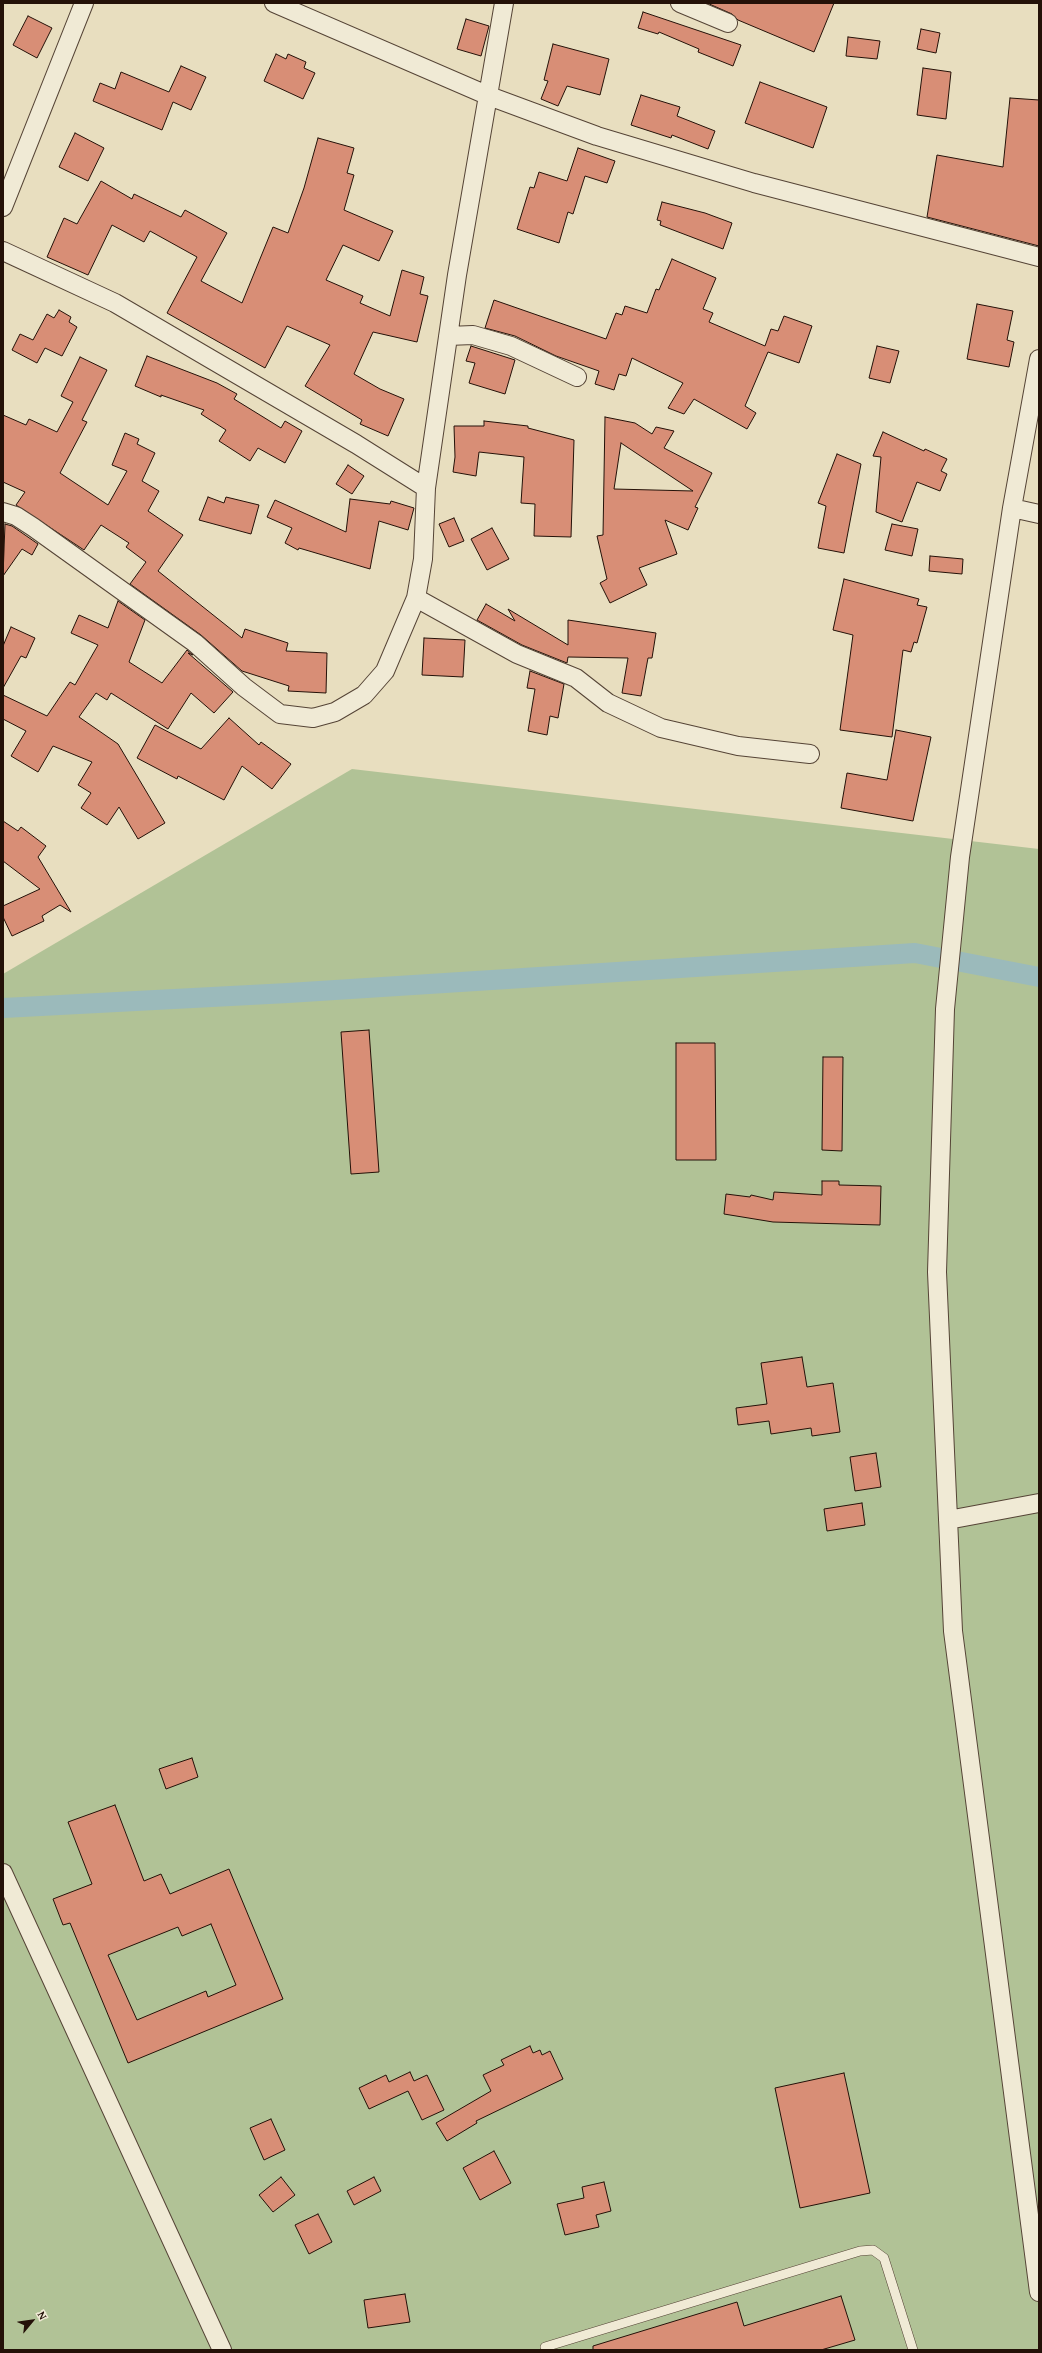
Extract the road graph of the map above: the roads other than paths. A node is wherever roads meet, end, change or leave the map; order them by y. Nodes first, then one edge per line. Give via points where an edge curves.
1 (84, 3) edge
2 (274, 3) edge
3 (504, 3) edge
4 (680, 3) edge
5 (728, 23) dead end
6 (488, 96) junction
7 (3, 207) edge
8 (3, 251) edge
9 (1039, 257) edge
10 (448, 336) junction
11 (1039, 359) edge
12 (577, 377) dead end
13 (426, 488) junction
14 (1012, 508) junction
15 (3, 512) edge
16 (1039, 514) edge
17 (416, 598) junction
18 (810, 754) dead end
19 (1039, 1503) edge
20 (948, 1520) junction
21 (3, 1873) edge
22 (1039, 2292) edge
23 (545, 2347) dead end
24 (222, 2350) edge
25 (913, 2350) edge

1 - 7 street
2 - 6 street
3 - 6 street
4 - 5 street
6 - 9 street via 597,136 754,183
6 - 10 street
8 - 13 street via 115,303 356,444
10 - 12 street via 473,335 511,346
10 - 13 street
11 - 14 street
13 - 17 street via 423,559
14 - 16 street
14 - 20 street via 960,857 945,1009 937,1272
15 - 17 street via 16,516 33,527 194,643 244,687 280,714 313,718 335,712 364,695 385,671
17 - 18 street via 517,654 576,678 608,703 661,728 738,746
19 - 20 street
20 - 22 street via 953,1631
21 - 24 street
23 - 25 lane via 860,2251 873,2250 884,2258

